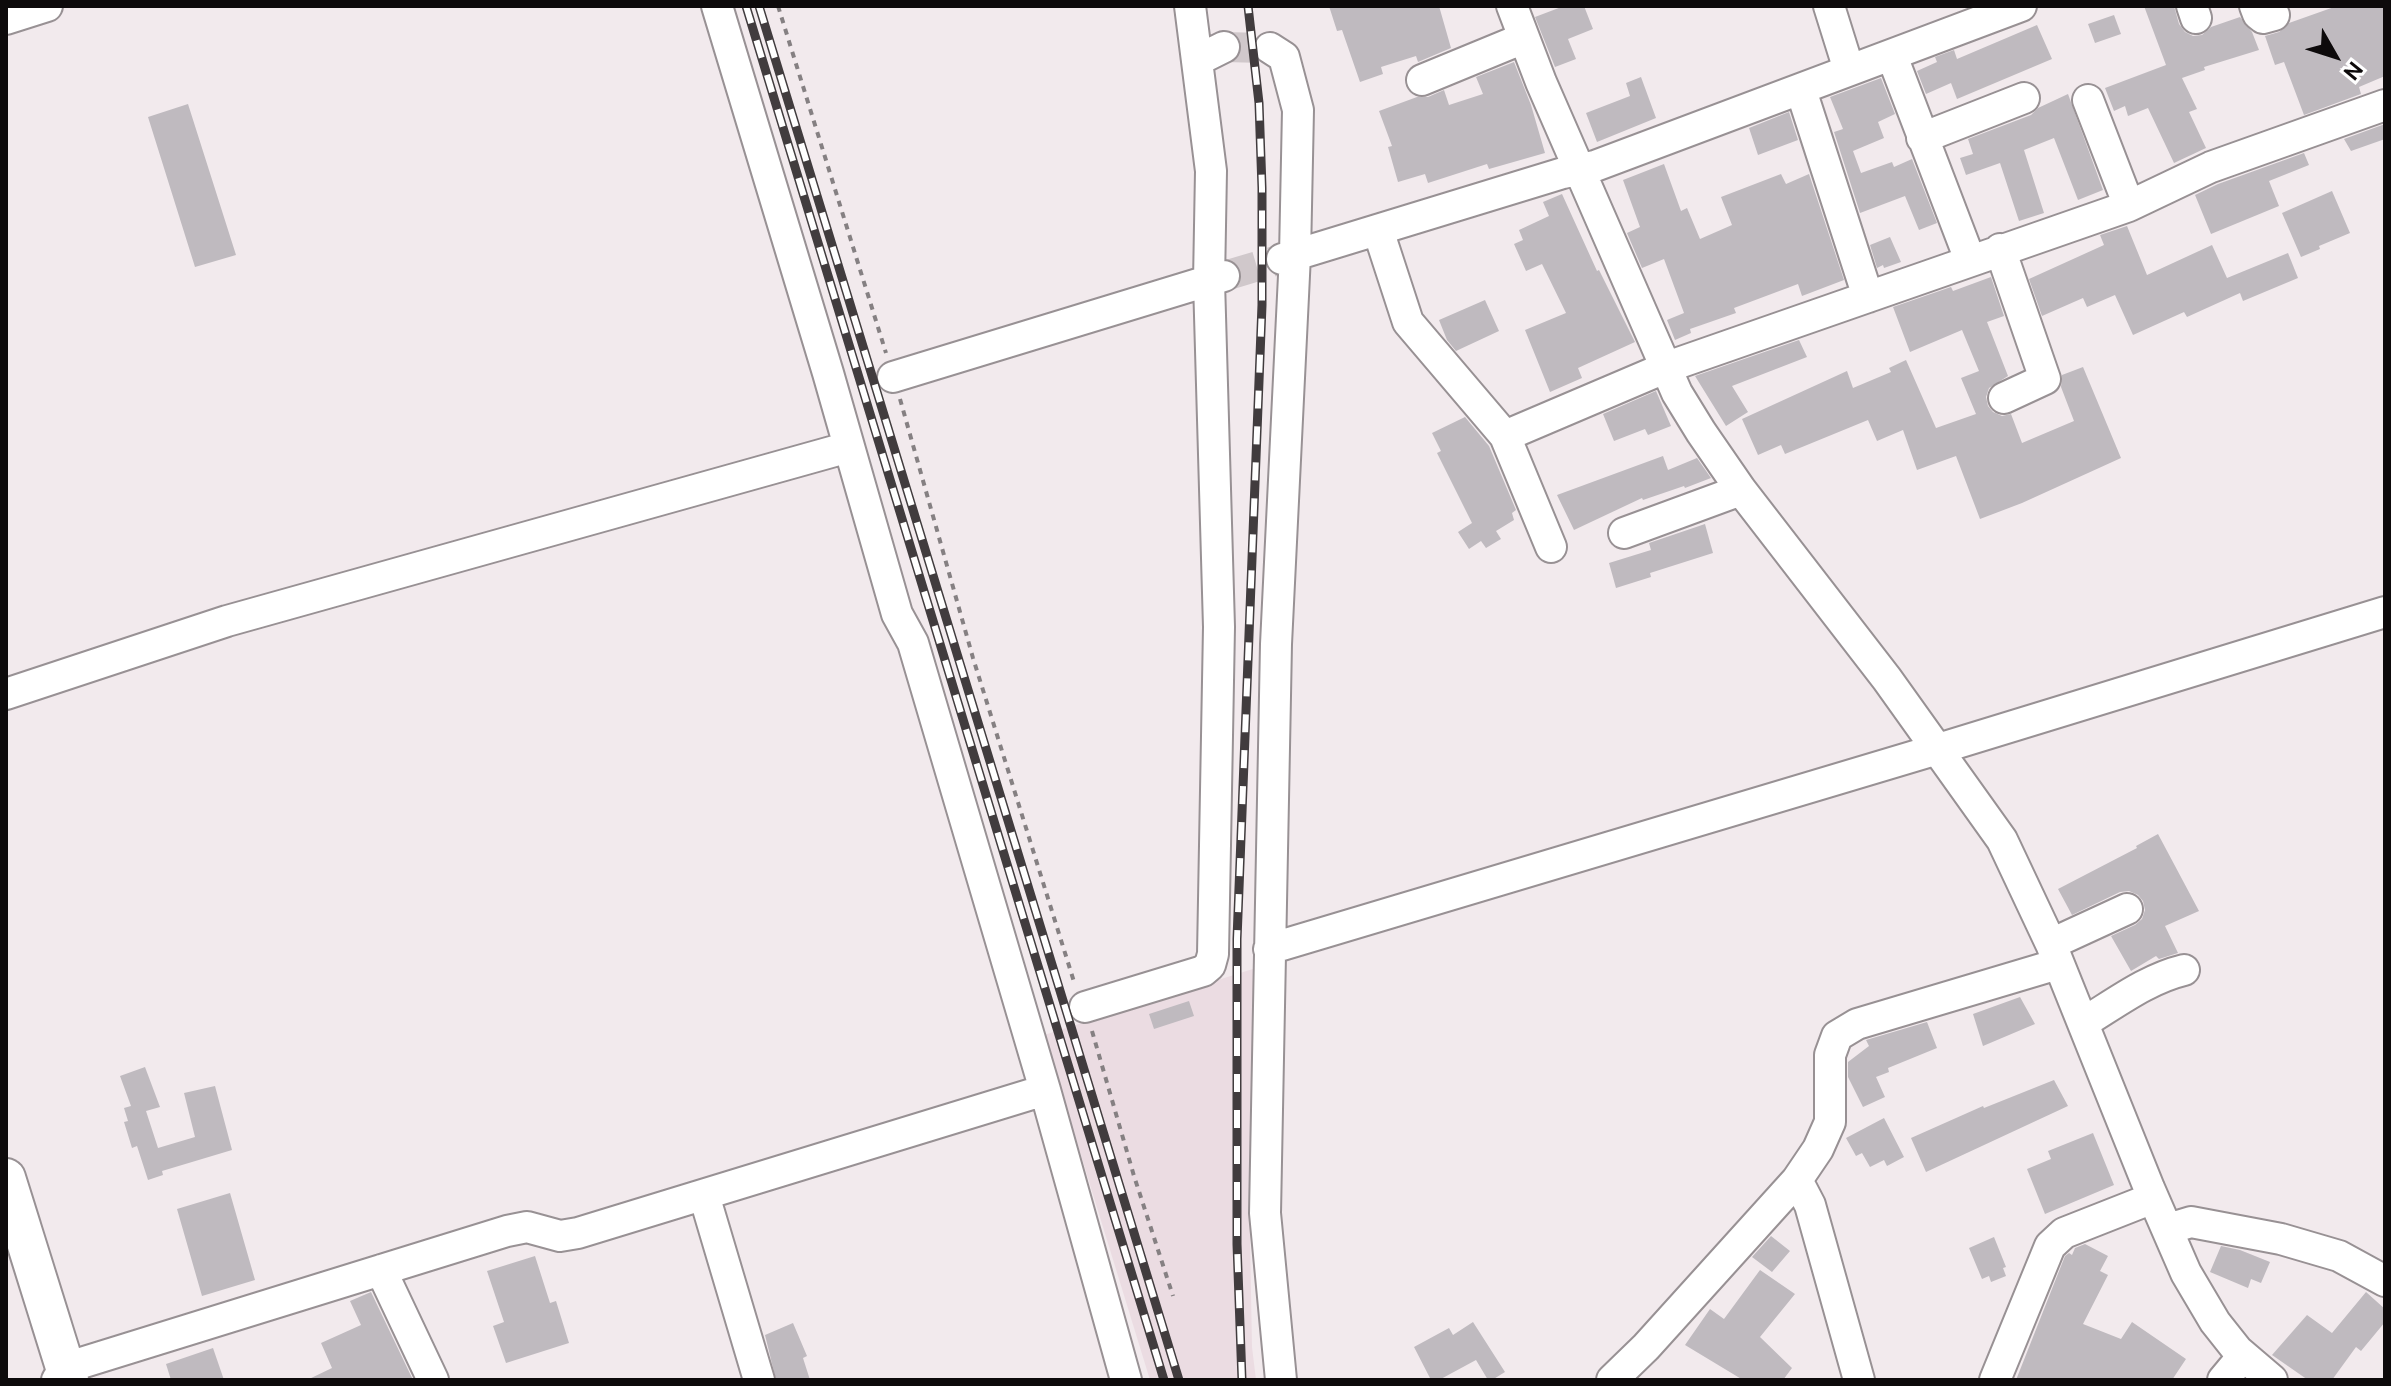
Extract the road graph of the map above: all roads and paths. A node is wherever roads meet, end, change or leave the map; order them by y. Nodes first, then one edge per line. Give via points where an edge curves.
1 (47, 6) edge
2 (717, 6) edge
3 (778, 6) edge
4 (1190, 6) edge
5 (1512, 6) edge
6 (1829, 6) edge
7 (2021, 6) edge
8 (6, 19) edge
9 (1524, 38) junction
10 (1270, 48) dead end
11 (1892, 56) junction
12 (1849, 70) junction
13 (1422, 80) dead end
14 (1801, 90) junction
15 (2024, 98) dead end
16 (2088, 100) dead end
17 (2385, 105) edge
18 (1922, 138) junction
19 (1579, 171) junction
20 (2129, 206) junction
21 (1378, 230) junction
22 (2000, 249) junction
23 (1288, 257) junction
24 (1970, 260) junction
25 (1218, 278) junction
26 (1868, 297) junction
27 (1667, 367) junction
28 (893, 377) junction
29 (2004, 398) dead end
30 (1505, 436) junction
31 (849, 447) junction
32 (1741, 490) junction
33 (1624, 533) dead end
34 (1551, 547) dead end
35 (2385, 612) edge
36 (6, 694) edge
37 (1938, 749) junction
38 (2127, 909) dead end
39 (1269, 949) junction
40 (2055, 954) junction
41 (2184, 970) dead end
42 (1085, 1007) junction
43 (2083, 1023) junction
44 (1045, 1090) junction
45 (6, 1178) edge
46 (1797, 1180) junction
47 (704, 1195) junction
48 (2153, 1198) junction
49 (2168, 1229) junction
50 (381, 1270) junction
51 (2385, 1281) edge
52 (1173, 1296) dead end
53 (2243, 1356) junction
54 (64, 1376) edge
55 (433, 1380) edge
56 (759, 1380) edge
57 (1126, 1380) edge
58 (1281, 1380) edge
59 (1612, 1380) edge
60 (1859, 1380) edge
61 (1995, 1380) edge
62 (2223, 1380) edge
63 (2272, 1380) edge

1 - 8 street
2 - 31 street
3 - 28 path
4 - 25 street via 1211,53
5 - 9 street
6 - 12 street
7 - 11 street
9 - 13 street
9 - 19 street
10 - 23 street via 1284,57 1298,110
11 - 12 street
11 - 18 street
12 - 14 street
14 - 19 street
14 - 26 street
15 - 18 street
16 - 20 street
17 - 20 street via 2211,167
18 - 24 street
19 - 21 street
19 - 27 street
20 - 22 street
21 - 23 street
21 - 30 street via 1408,322
22 - 24 street
22 - 29 street via 2045,379
23 - 39 street
24 - 26 street
25 - 28 street
25 - 42 street via 1213,954 1203,971
26 - 27 street
27 - 30 street
27 - 32 street via 1677,393
28 - 42 path via 973,658
30 - 34 street
31 - 36 street via 227,621
31 - 44 street via 897,614 913,643
32 - 33 street
32 - 37 street
35 - 37 street
37 - 39 street
37 - 40 street via 2002,840
38 - 40 street
39 - 58 street via 1265,1213
40 - 43 street
40 - 46 street via 1857,1024 1837,1036 1830,1055 1830,1122
41 - 43 street via 2149,982
42 - 52 path
43 - 48 street
44 - 47 street
44 - 57 street
45 - 54 main road
46 - 59 street
46 - 60 street via 1810,1205
47 - 50 street via 578,1233 560,1236 527,1227 507,1231
47 - 56 street
48 - 49 street
48 - 61 street via 2064,1233 2050,1246
49 - 51 street via 2191,1222 2281,1239 2339,1256
49 - 53 street via 2186,1273
50 - 54 street
50 - 55 street
53 - 62 street
53 - 63 street

